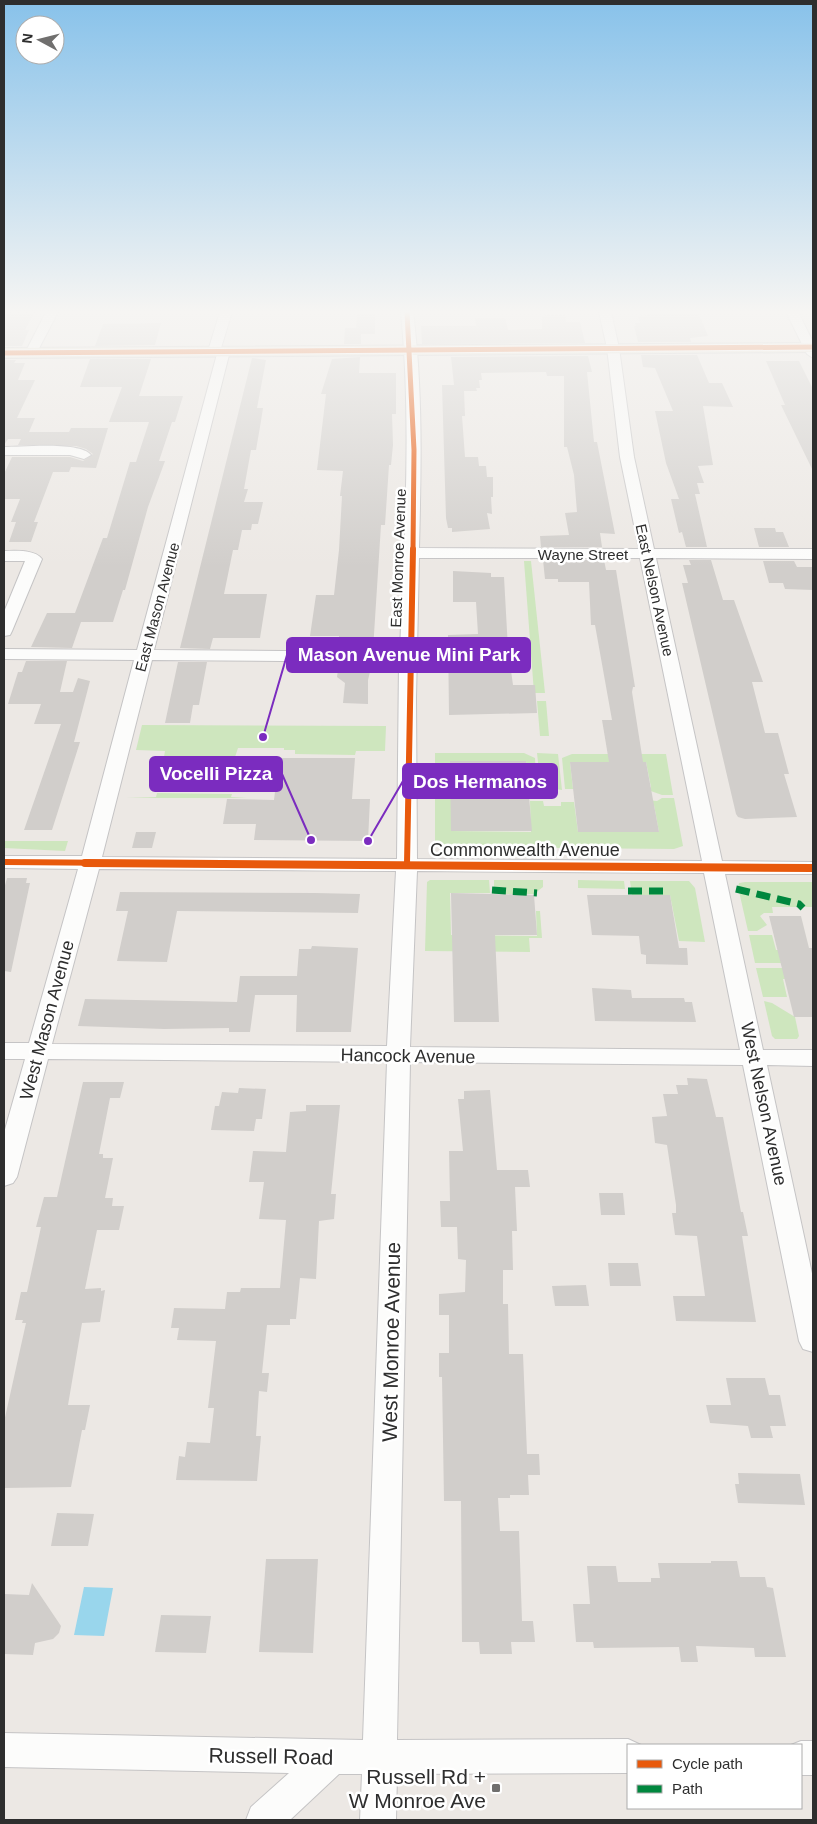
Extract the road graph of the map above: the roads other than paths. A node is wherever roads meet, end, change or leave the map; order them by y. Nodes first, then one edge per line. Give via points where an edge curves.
1 (208, 397) edge
2 (412, 397) edge
3 (620, 397) edge
4 (4, 451) edge
5 (84, 455) dead end
6 (412, 553) junction
7 (647, 554) junction
8 (813, 554) edge
9 (4, 556) edge
10 (4, 631) edge
11 (4, 654) edge
12 (144, 655) junction
13 (408, 657) junction
14 (4, 858) edge
15 (4, 862) edge
16 (57, 862) junction
17 (90, 862) junction
18 (407, 864) junction
19 (715, 867) junction
20 (813, 868) edge
21 (4, 1051) edge
22 (38, 1051) junction
23 (399, 1056) junction
24 (754, 1058) junction
25 (813, 1058) edge
26 (4, 1178) edge
27 (813, 1341) edge
28 (4, 1750) edge
29 (380, 1756) junction
30 (627, 1756) edge
31 (332, 1757) junction
32 (264, 1820) edge
33 (378, 1820) edge

1 - 12 street, East Mason Avenue
2 - 6 street, East Monroe Avenue
3 - 7 street, East Nelson Avenue via 627,458
4 - 5 street via 71,451
6 - 7 street, Wayne Street
6 - 13 street, East Monroe Avenue
7 - 8 street, Wayne Street
7 - 19 street, East Nelson Avenue
9 - 10 street via 34,559
11 - 12 street
12 - 13 street
12 - 17 street, East Mason Avenue
13 - 18 street, East Monroe Avenue
14 - 16 street, Commonwealth Avenue
15 - 16 street, Commonwealth Avenue
16 - 17 street, Commonwealth Avenue
17 - 18 street, Commonwealth Avenue
17 - 22 street, West Mason Avenue
18 - 19 street, Commonwealth Avenue
18 - 23 street, West Monroe Avenue
19 - 20 street, Commonwealth Avenue
19 - 24 street, West Nelson Avenue
21 - 22 street, Hancock Avenue
22 - 23 street, Hancock Avenue
22 - 26 street, West Mason Avenue
23 - 24 street, Hancock Avenue
23 - 29 street, West Monroe Avenue
24 - 25 street, Hancock Avenue
24 - 27 street, West Nelson Avenue
28 - 31 street, Russell Road
29 - 30 street, Russell Road
29 - 31 street, Russell Road
29 - 33 street, West Monroe Avenue
31 - 32 street

